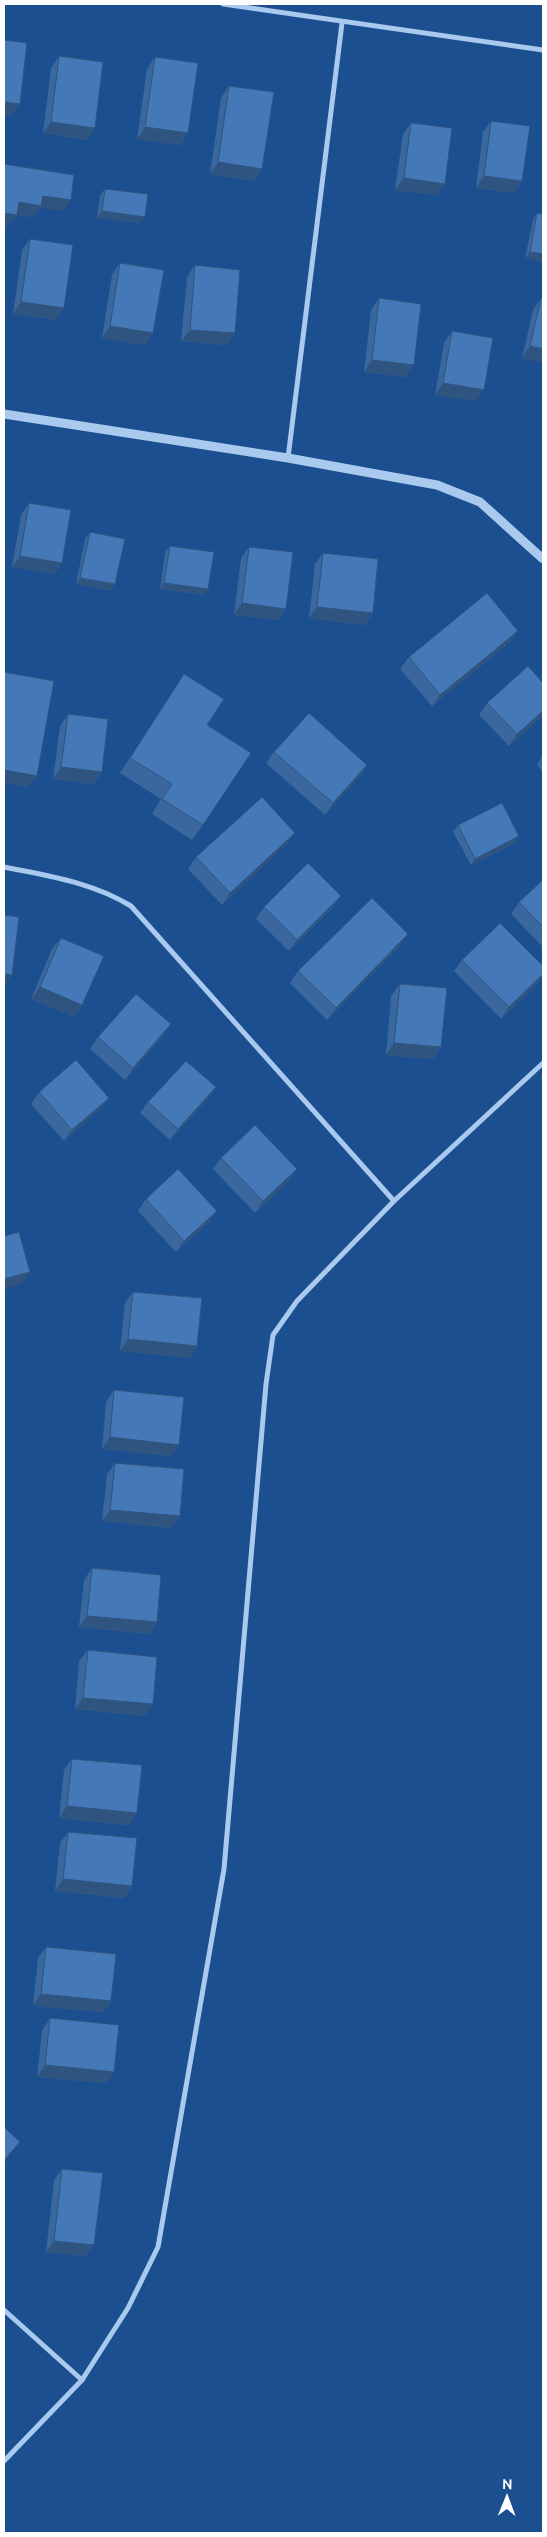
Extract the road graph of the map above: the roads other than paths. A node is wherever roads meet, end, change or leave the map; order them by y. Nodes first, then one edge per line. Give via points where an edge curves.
1 (223, 4) edge
2 (342, 23) junction
3 (543, 50) edge
4 (4, 414) edge
5 (288, 458) junction
6 (543, 559) edge
7 (4, 866) edge
8 (543, 1063) edge
9 (394, 1201) junction
10 (4, 2310) edge
11 (82, 2380) junction
12 (4, 2462) edge

1 - 2 street
2 - 3 street
2 - 5 street
4 - 5 street
5 - 6 street via 437,485 480,502
7 - 9 street via 84,883 131,906
8 - 9 street
9 - 11 street via 297,1301 273,1335 224,1869 158,2247 128,2308
10 - 11 street
11 - 12 street

